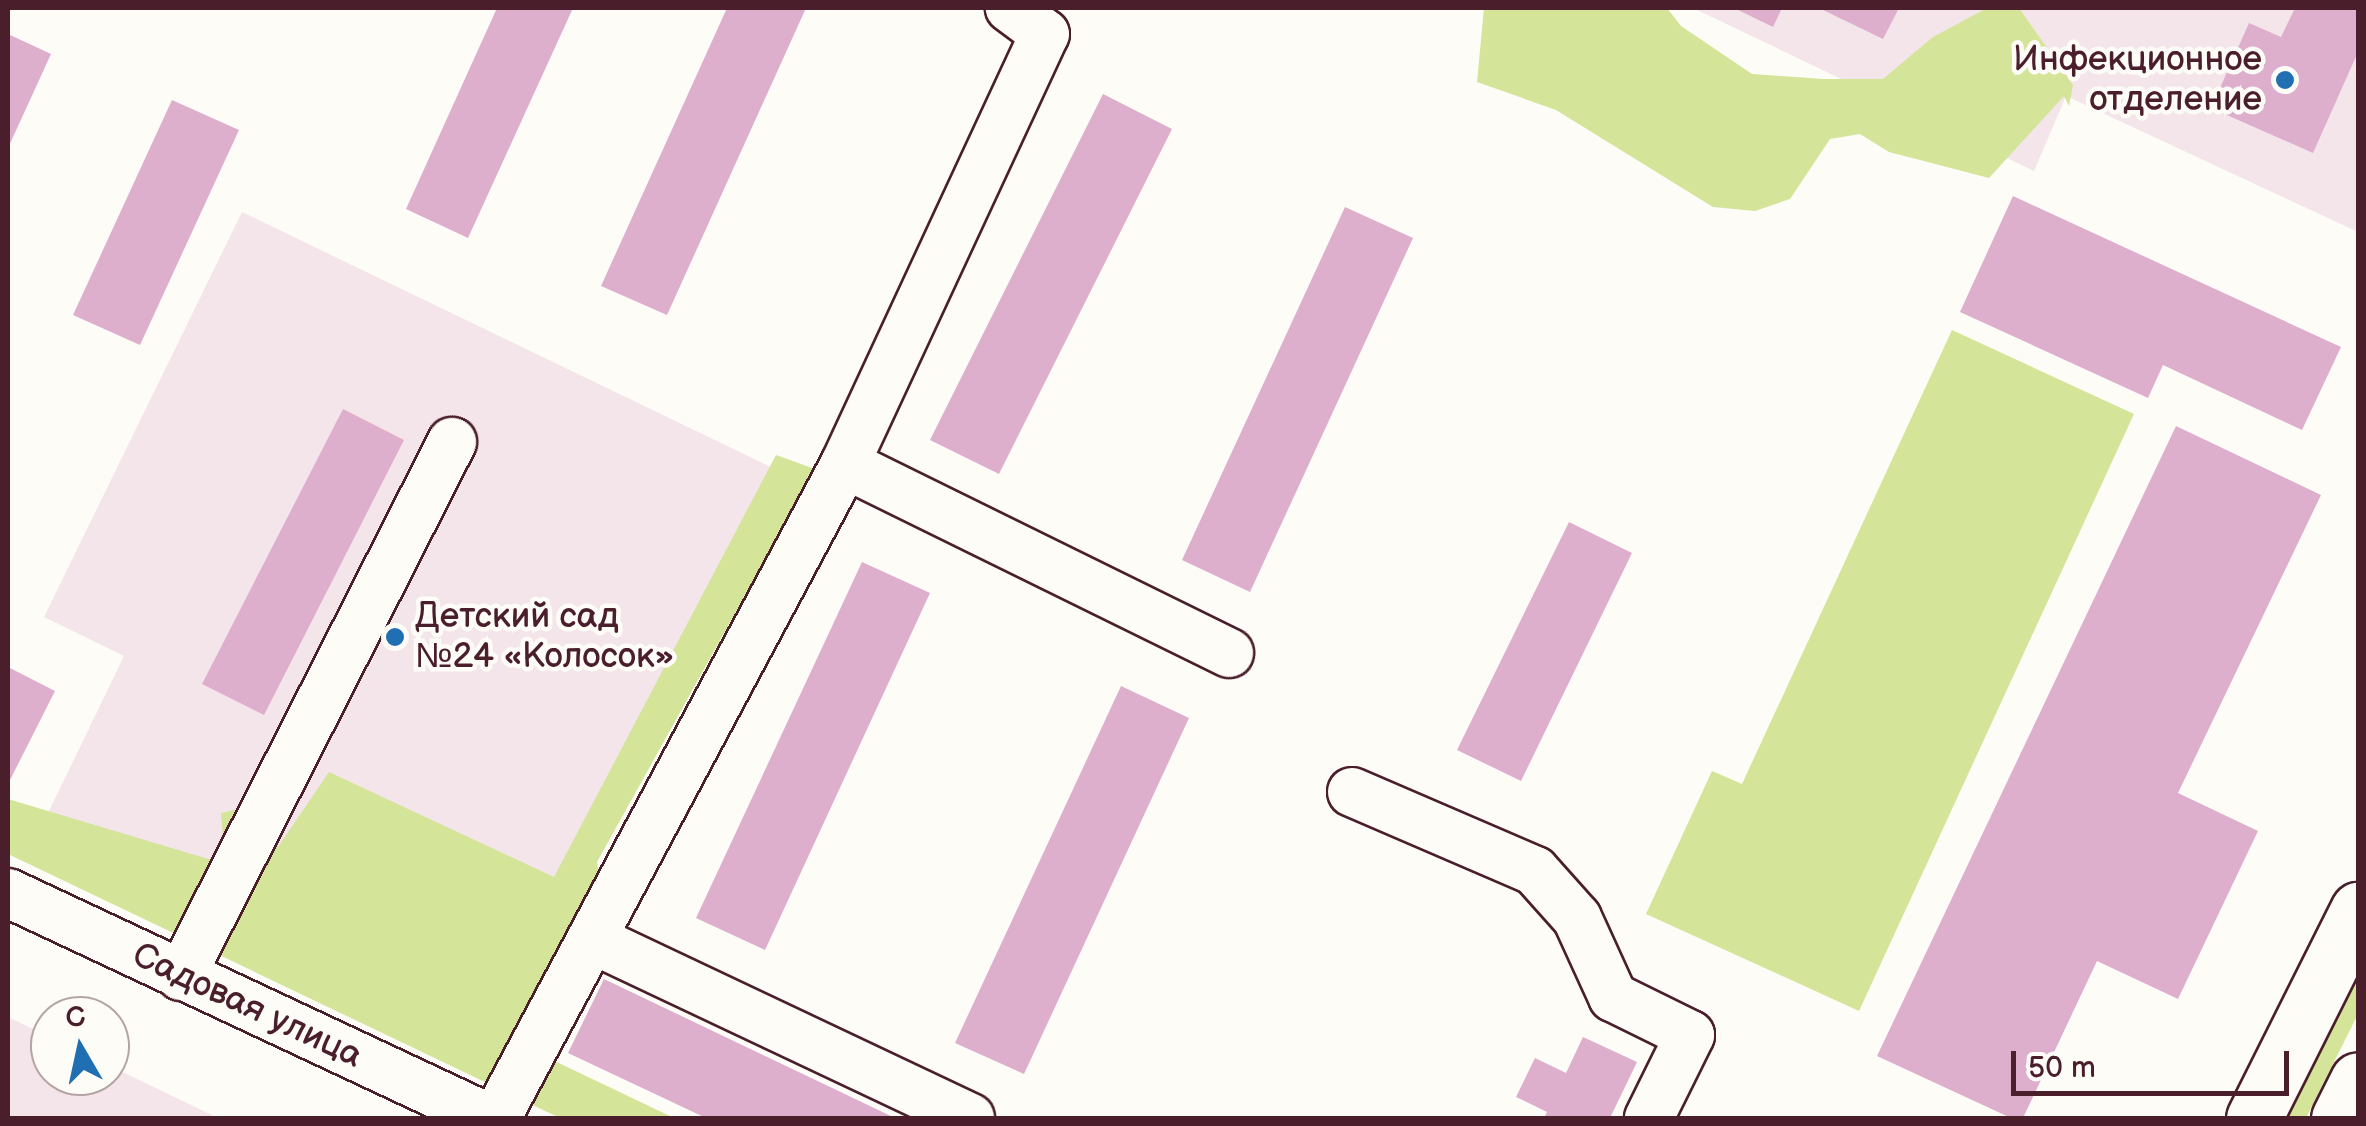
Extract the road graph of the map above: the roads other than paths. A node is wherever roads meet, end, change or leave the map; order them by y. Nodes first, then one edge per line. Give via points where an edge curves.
1 (1010, 8) edge
2 (452, 442) dead end
3 (845, 464) junction
4 (1228, 653) dead end
5 (1352, 792) dead end
6 (8, 893) edge
7 (2358, 910) edge
8 (592, 938) junction
9 (180, 976) junction
10 (2358, 1080) edge
11 (488, 1118) edge
12 (496, 1118) edge
13 (970, 1118) edge
14 (1649, 1118) edge
15 (2254, 1118) edge
16 (2339, 1118) edge

1 - 3 street via 1045,34
2 - 9 street
3 - 4 street
3 - 8 street
5 - 14 street via 1535,871 1578,918 1613,997 1690,1035
6 - 9 street, Садовая улица
7 - 15 main road
8 - 12 street
8 - 13 street
9 - 11 street, Садовая улица
10 - 16 main road

